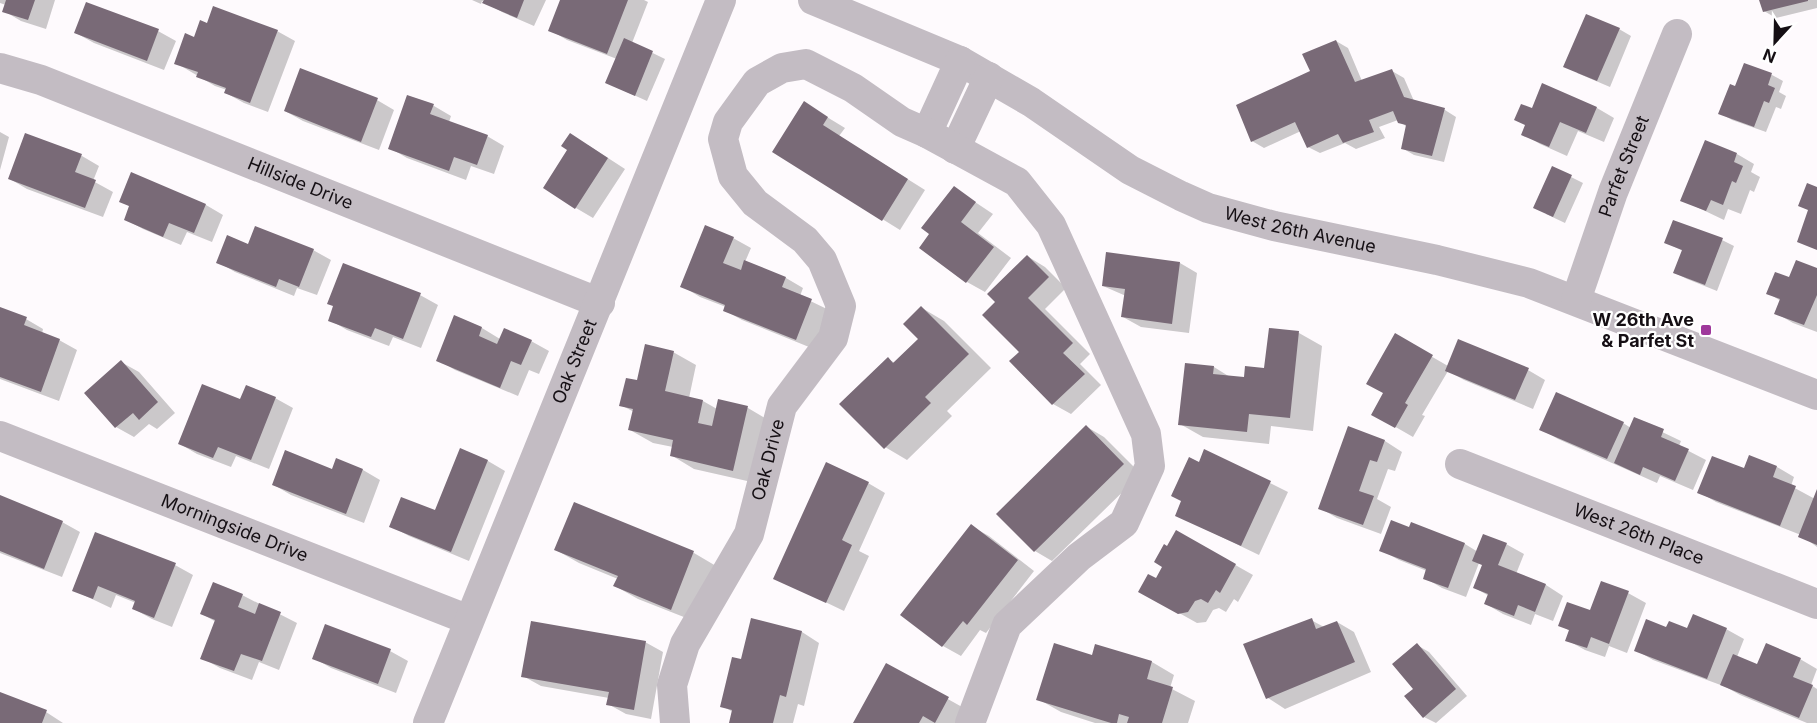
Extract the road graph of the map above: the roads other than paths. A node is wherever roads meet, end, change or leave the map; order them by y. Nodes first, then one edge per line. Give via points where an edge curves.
1 (721, 0) edge
2 (813, 0) edge
3 (1677, 34) dead end
4 (960, 61) junction
5 (0, 68) edge
6 (989, 77) junction
7 (927, 133) junction
8 (955, 149) junction
9 (1576, 300) junction
10 (600, 303) junction
11 (1817, 395) edge
12 (0, 436) edge
13 (1460, 464) dead end
14 (1817, 604) edge
15 (469, 620) junction
16 (428, 723) edge
17 (675, 723) edge
18 (970, 723) edge

1 - 10 street, Oak Street
2 - 4 street, West 26th Avenue
3 - 9 street, Parfet Street via 1613,192
4 - 6 street, West 26th Avenue
4 - 7 street
5 - 10 street, Hillside Drive via 41,80
6 - 8 street
6 - 9 street, West 26th Avenue via 1130,170 1208,208 1485,271
7 - 8 street, Oak Drive
7 - 17 street, Oak Drive via 806,64 782,68 757,82 728,122 723,139 733,176 755,203 805,240 822,260 841,306 834,338 782,406 749,534 686,644 672,685
8 - 18 street, Oak Drive via 1017,182 1051,225 1146,434 1149,466 1124,523 1079,557 1007,625
9 - 11 street, West 26th Avenue
10 - 15 street, Oak Street
12 - 15 street, Morningside Drive
13 - 14 street, West 26th Place
15 - 16 street, Oak Street

